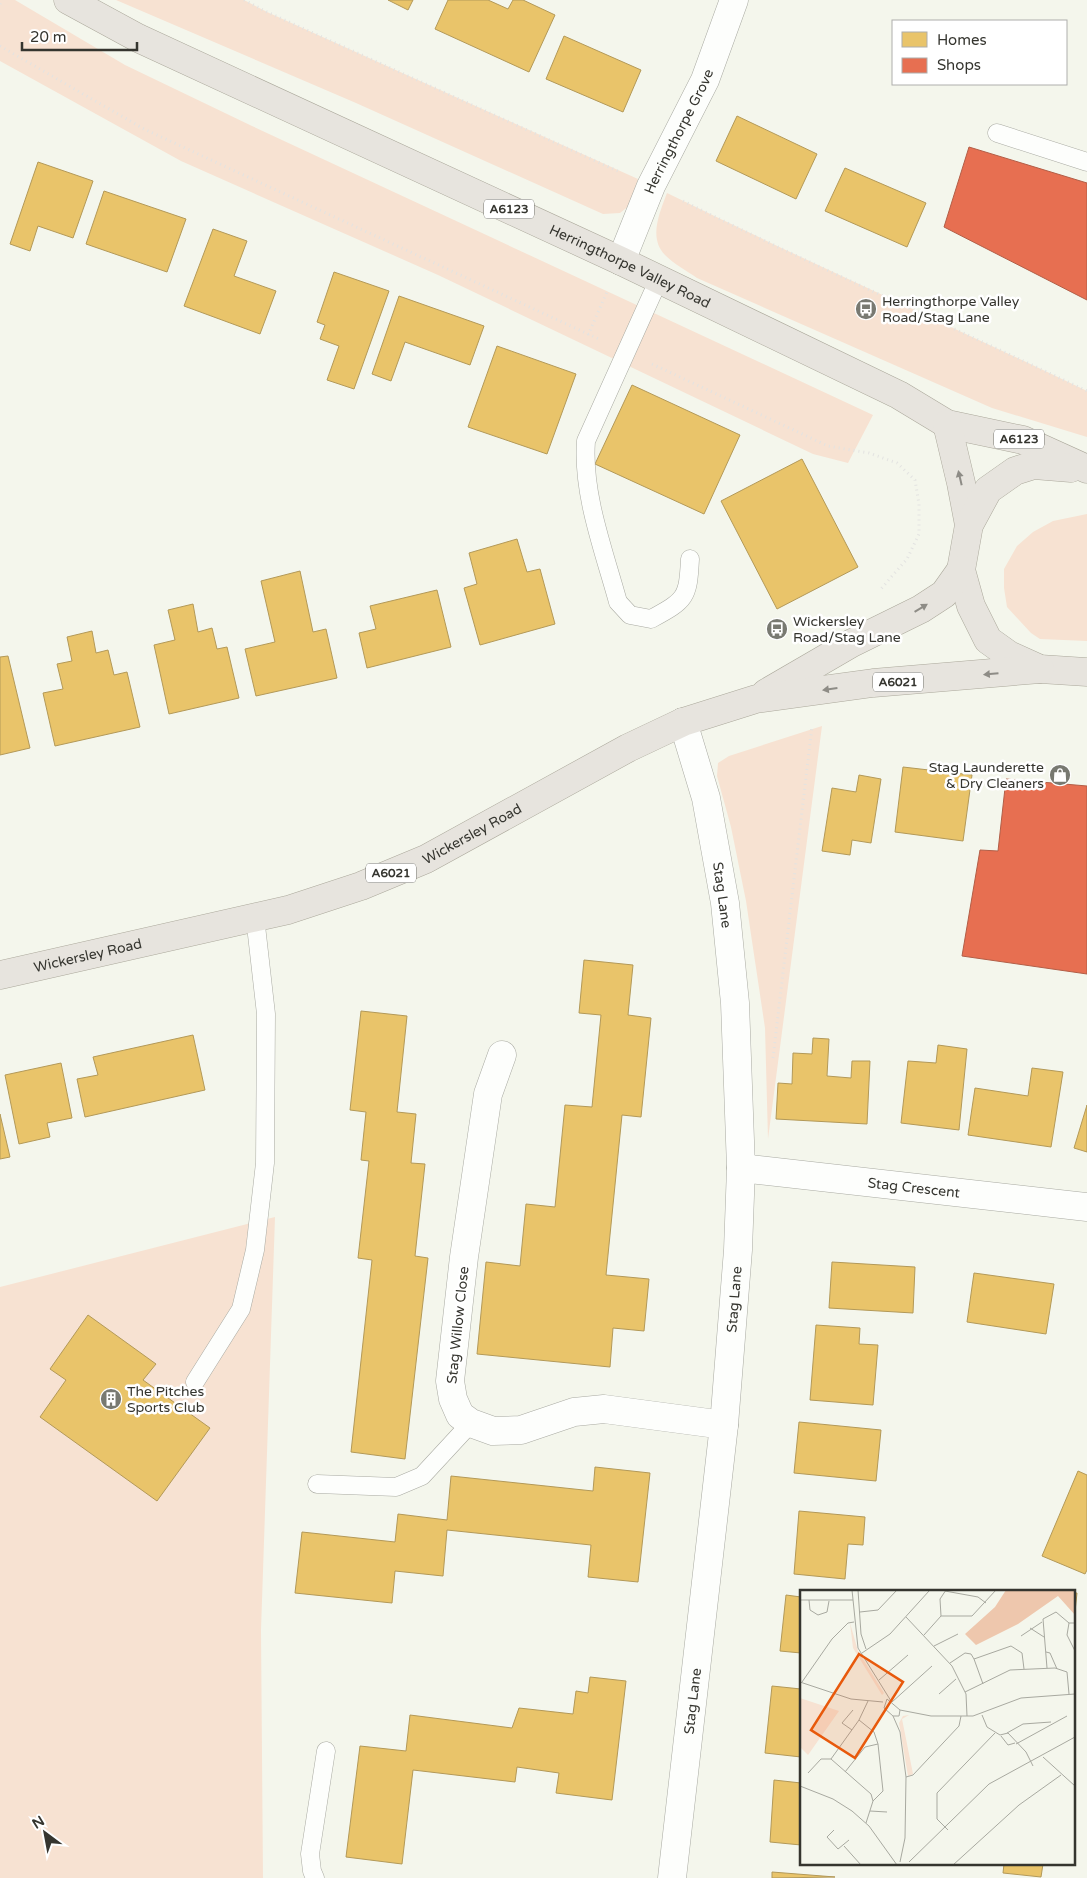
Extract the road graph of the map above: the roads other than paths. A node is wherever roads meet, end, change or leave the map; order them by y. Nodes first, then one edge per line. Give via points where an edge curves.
1 (68, 0) edge
2 (734, 0) edge
3 (997, 133) dead end
4 (1087, 162) edge
5 (621, 261) junction
6 (659, 279) junction
7 (947, 424) junction
8 (1087, 470) edge
9 (969, 526) junction
10 (690, 558) dead end
11 (961, 570) junction
12 (1040, 669) junction
13 (1087, 672) edge
14 (756, 699) junction
15 (683, 722) junction
16 (255, 917) junction
17 (0, 975) edge
18 (502, 1055) dead end
19 (741, 1168) junction
20 (1087, 1207) edge
21 (195, 1382) dead end
22 (471, 1423) junction
23 (724, 1425) junction
24 (317, 1484) dead end
25 (326, 1751) dead end
26 (315, 1878) edge
27 (672, 1878) edge

1 - 5 main road, Herringthorpe Valley Road / A6123 via 138,38
2 - 5 street, Herringthorpe Grove via 705,80 651,186
3 - 4 lane
5 - 6 main road, Herringthorpe Valley Road / A6123
6 - 7 main road, Herringthorpe Valley Road / A6123 via 899,395
6 - 10 lane via 586,441 584,460 590,498 618,602 630,615 651,619 678,605 688,587
7 - 8 main road, Herringthorpe Valley Road / A6123 via 1023,440
9 -> 7 main road
8 - 9 main road, A6021 via 1034,465 1015,472 988,490
9 - 11 main road, A6021
11 - 12 main road, A6021 via 971,606 988,640 1008,656
14 -> 11 main road, Wickersley Road / A6021 via 944,594
12 - 13 main road, A6021
12 -> 14 main road, Wickersley Road / A6021 via 873,684
14 - 15 main road, Wickersley Road / A6021
15 - 16 main road, Wickersley Road / A6021 via 628,748 426,859 361,886 288,910
15 - 19 street, Stag Lane via 706,798 725,903 735,1003
16 - 17 main road, Wickersley Road / A6021
16 - 21 lane via 266,1024 265,1163 254,1250 241,1309
18 - 22 street, Stag Willow Close via 488,1094 450,1381 460,1415
19 - 20 street, Stag Crescent
19 - 23 street, Stag Lane
22 - 23 street via 493,1431 520,1430 574,1412 604,1410
22 - 24 lane via 422,1476 396,1487
23 - 27 street, Stag Lane
25 - 26 lane via 310,1854

